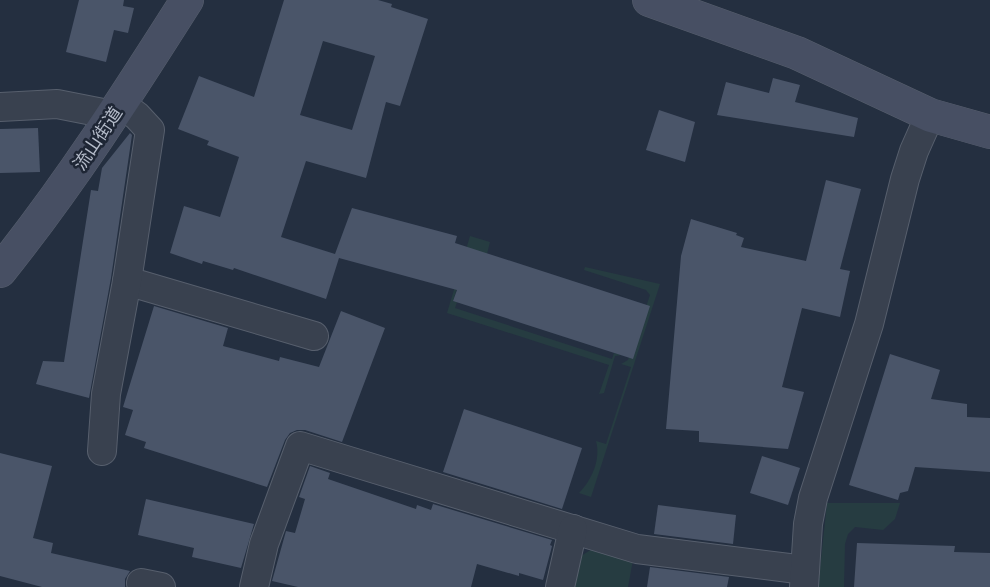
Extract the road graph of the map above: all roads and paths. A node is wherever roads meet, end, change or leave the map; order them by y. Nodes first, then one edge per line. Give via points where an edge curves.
1 (187, 0) edge
2 (649, 0) edge
3 (0, 107) edge
4 (117, 110) junction
5 (930, 115) junction
6 (990, 132) edge
7 (0, 271) edge
8 (127, 281) junction
9 (314, 336) dead end
10 (102, 451) dead end
11 (573, 529) junction
12 (805, 579) edge
13 (254, 587) edge
14 (560, 587) edge

1 - 4 street, 流山街道
2 - 5 street via 797,53
3 - 4 street via 57,104
4 - 7 street, 流山街道
4 - 8 street via 137,116 150,130
5 - 6 street
5 - 12 street via 905,179 869,324 813,498
8 - 9 street
8 - 10 street via 105,394
11 - 12 street via 637,549
11 - 13 street via 300,446 264,544
11 - 14 street

